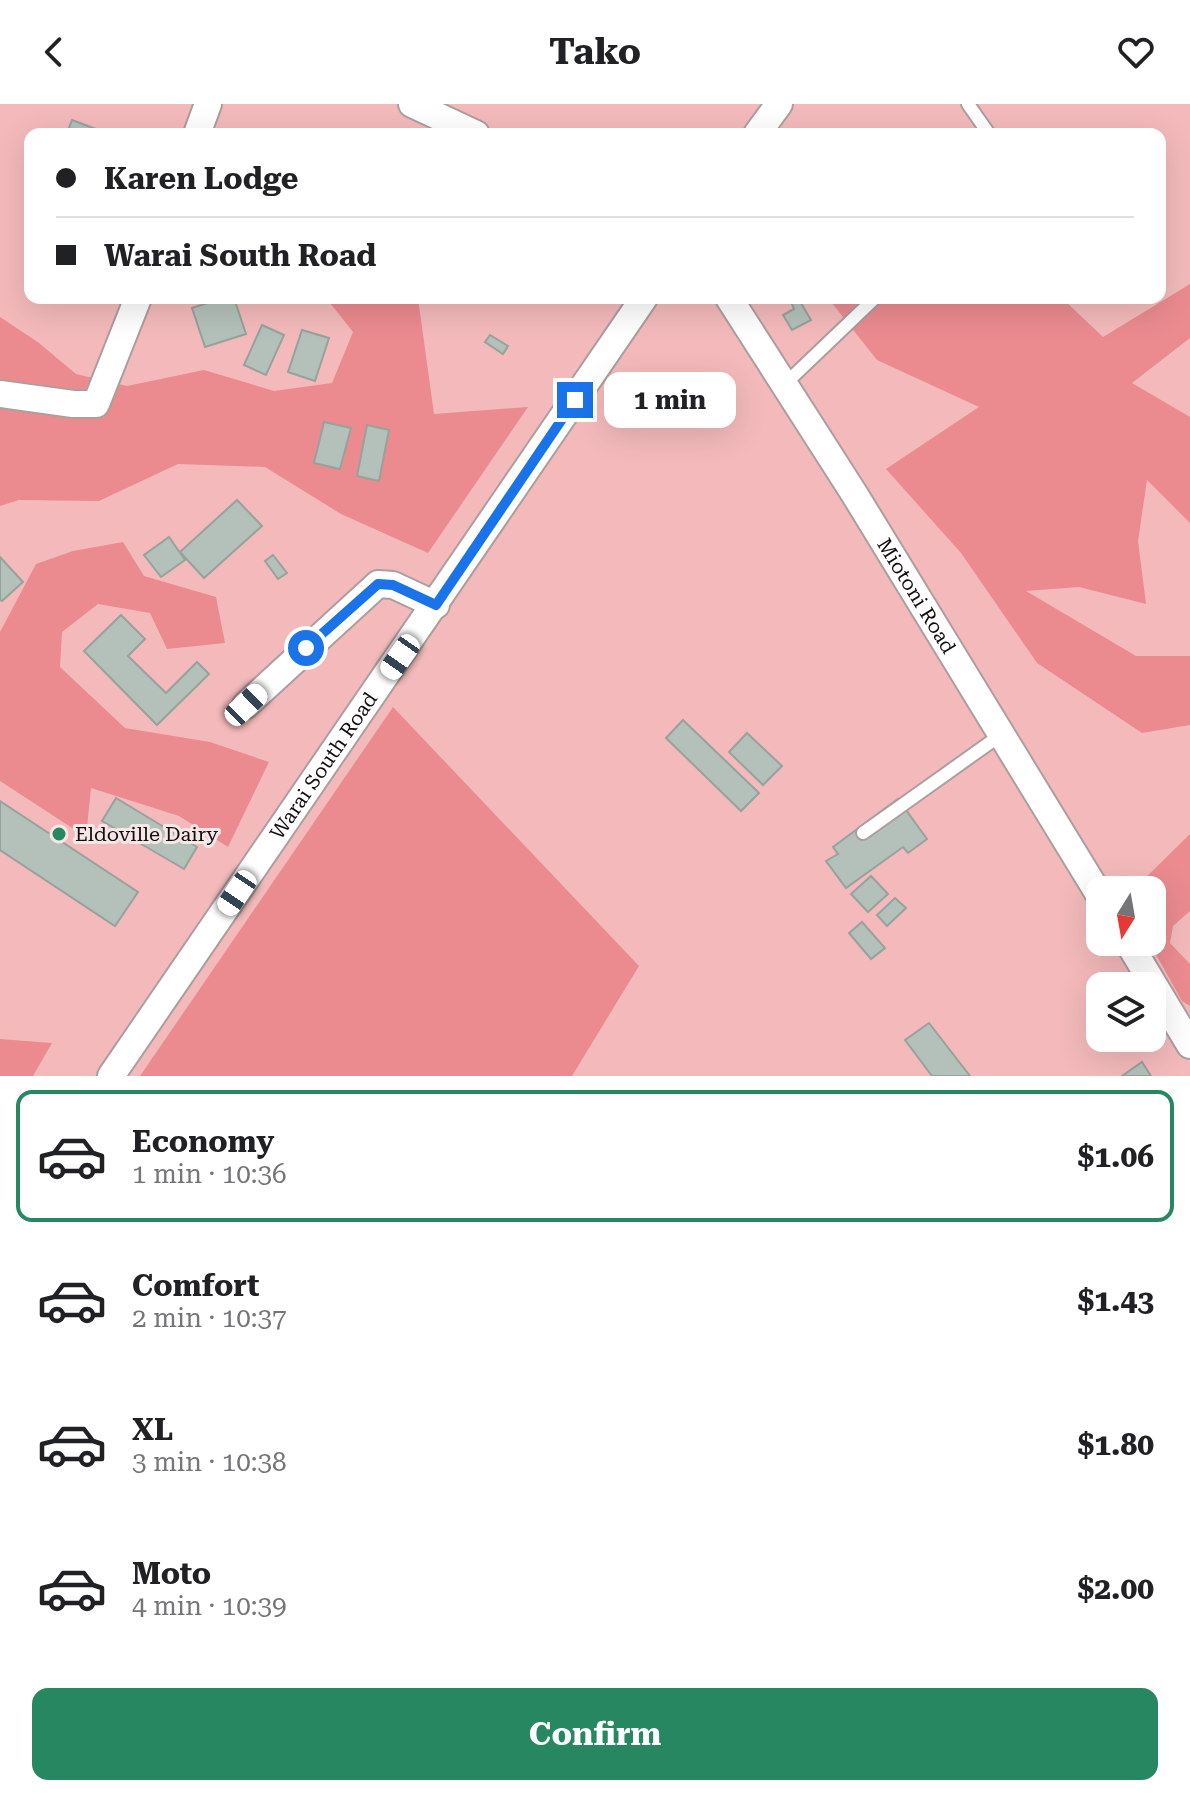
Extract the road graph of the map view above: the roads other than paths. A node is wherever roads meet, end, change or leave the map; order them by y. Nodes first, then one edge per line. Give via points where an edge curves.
1 (208, 104) edge
2 (412, 104) edge
3 (779, 104) edge
4 (968, 104) edge
5 (199, 128) edge
6 (463, 128) edge
7 (761, 128) edge
8 (985, 128) edge
9 (136, 304) edge
10 (640, 304) edge
11 (733, 304) edge
12 (869, 304) edge
13 (786, 383) junction
14 (0, 394) edge
15 (436, 605) junction
16 (246, 705) dead end
17 (1002, 734) junction
18 (863, 833) dead end
19 (1088, 876) edge
20 (1136, 956) edge
21 (1190, 1045) edge
22 (111, 1076) edge

1 - 5 street
2 - 6 street
3 - 7 street
4 - 8 lane
9 - 14 street via 96,404
10 - 15 street, Warai South Road
11 - 13 street, Miotoni Road
12 - 13 lane
13 - 17 street, Miotoni Road
15 - 16 street via 393,585 378,584
15 - 22 street, Warai South Road
17 - 18 lane
17 - 19 street, Miotoni Road
20 - 21 street

